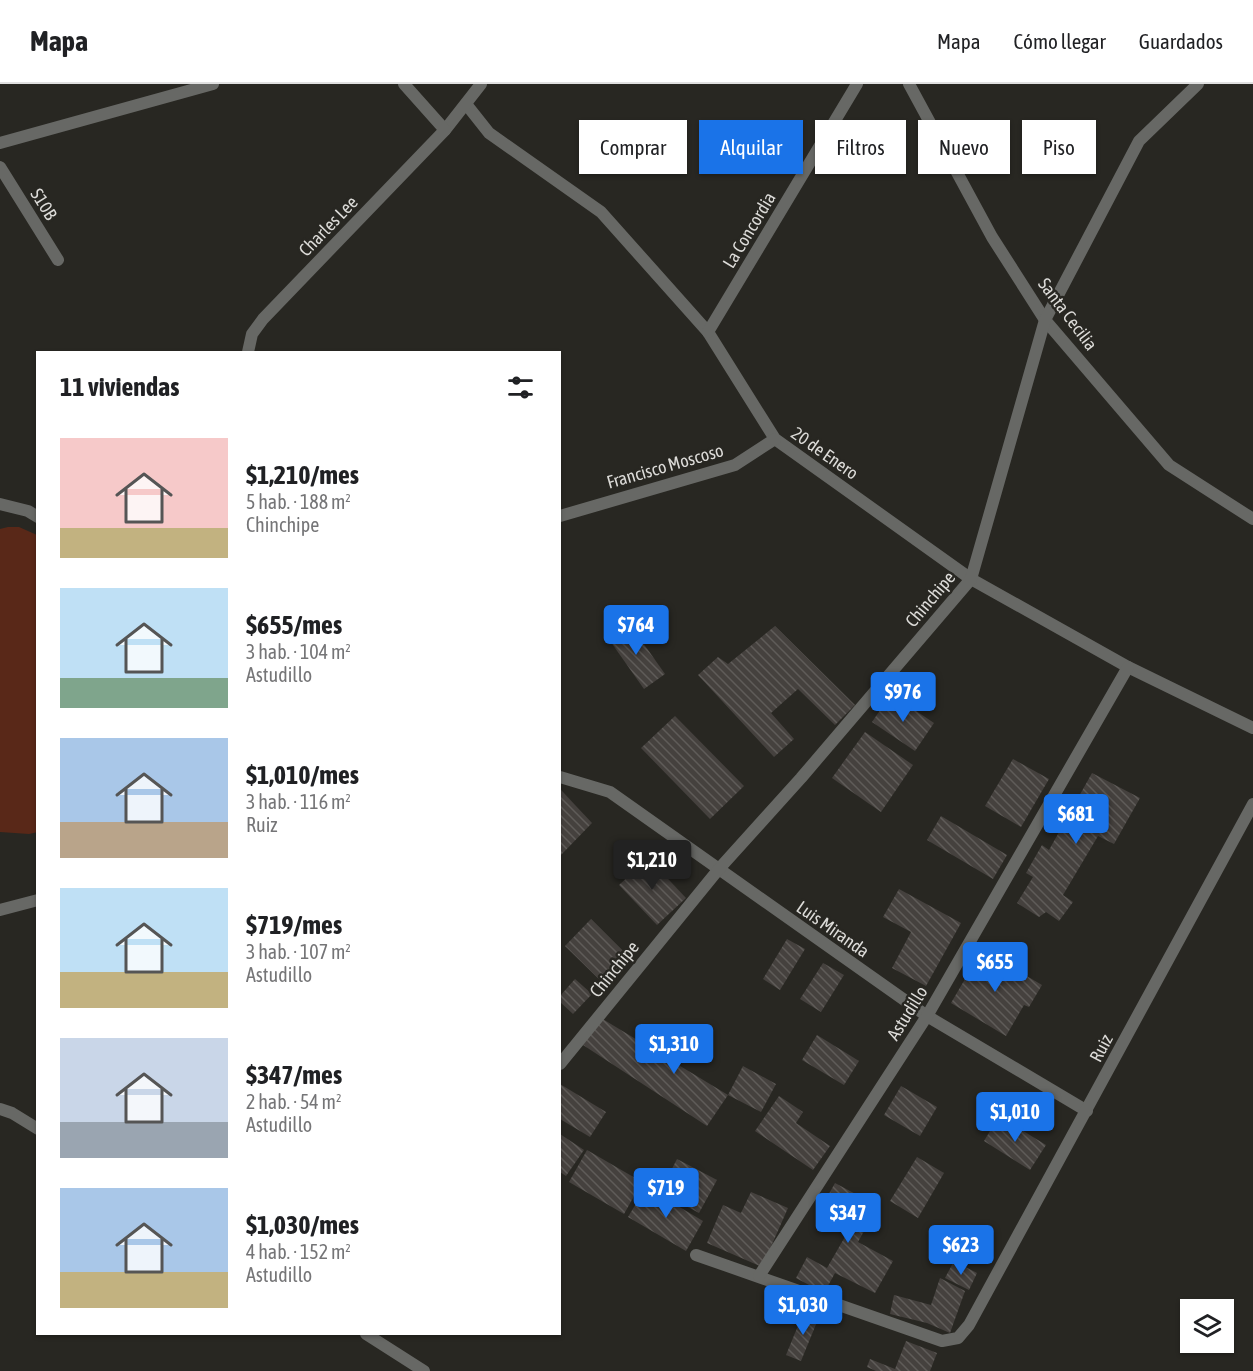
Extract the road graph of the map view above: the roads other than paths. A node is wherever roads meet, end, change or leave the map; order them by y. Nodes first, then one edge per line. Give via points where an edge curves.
1 (213, 84) edge
2 (404, 84) edge
3 (481, 84) edge
4 (857, 84) edge
5 (909, 84) edge
6 (1198, 84) edge
7 (466, 104) junction
8 (445, 130) junction
9 (0, 143) edge
10 (0, 167) edge
11 (58, 260) dead end
12 (1045, 321) junction
13 (708, 332) junction
14 (248, 351) edge
15 (775, 439) junction
16 (0, 504) edge
17 (36, 516) edge
18 (561, 516) edge
19 (1253, 519) edge
20 (971, 579) junction
21 (1128, 667) junction
22 (1253, 728) edge
23 (561, 777) edge
24 (1253, 804) edge
25 (718, 870) junction
26 (36, 901) edge
27 (0, 910) edge
28 (927, 1016) junction
29 (561, 1063) edge
30 (0, 1109) edge
31 (1087, 1111) junction
32 (36, 1127) edge
33 (696, 1255) dead end
34 (759, 1276) junction
35 (368, 1335) edge
36 (424, 1371) edge

1 - 9 street
2 - 8 street
3 - 7 street, Charles Lee
4 - 13 street, La Concordia
5 - 12 street, Santa Cecilia via 992,237
6 - 12 street, Chinchipe via 1139,141
7 - 8 street, Charles Lee
7 - 13 street, 20 de Enero via 489,133 601,212
8 - 14 street, Charles Lee via 263,320 252,334
10 - 11 street, S10B
12 - 19 street, Santa Cecilia via 1169,465
12 - 20 street, Chinchipe
13 - 15 street, 20 de Enero
15 - 18 street, Francisco Moscoso via 735,465
15 - 20 street, 20 de Enero
16 - 17 street
20 - 21 street, 20 de Enero
20 - 25 street, Chinchipe
21 - 22 street, 20 de Enero
21 - 28 street, Astudillo
23 - 25 street, Luis Miranda via 610,792
24 - 31 street, Ruiz
25 - 28 street, Luis Miranda
25 - 29 street, Chinchipe
26 - 27 street
28 - 31 street, Luis Miranda
28 - 34 street, Astudillo
30 - 32 street
31 - 34 street, Ruiz via 969,1325 958,1338 942,1341
33 - 34 street
35 - 36 street

